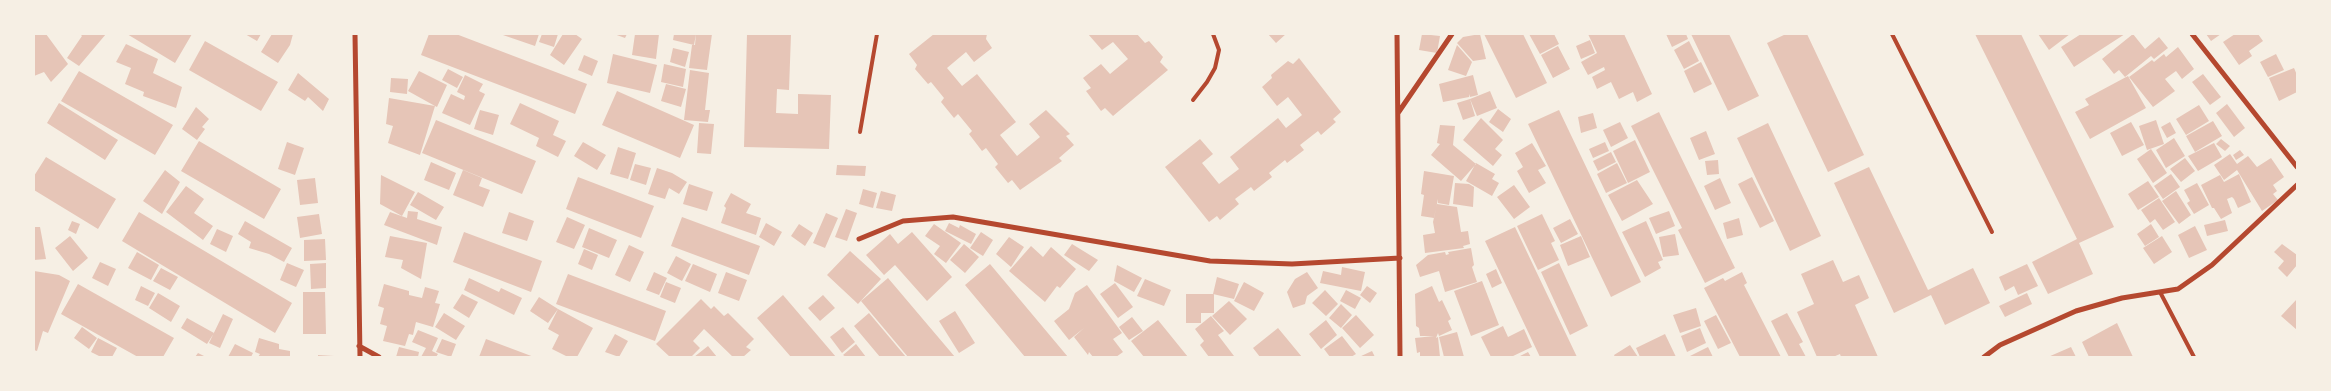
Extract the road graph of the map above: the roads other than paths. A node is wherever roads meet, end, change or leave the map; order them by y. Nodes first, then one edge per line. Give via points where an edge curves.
1 (356, 34) edge
2 (877, 34) edge
3 (1213, 34) edge
4 (1396, 34) edge
5 (1452, 34) edge
6 (1892, 34) edge
7 (2192, 34) edge
8 (1193, 100) dead end
9 (1398, 113) junction
10 (860, 132) dead end
11 (2297, 167) edge
12 (2297, 185) edge
13 (1992, 232) dead end
14 (859, 239) dead end
15 (1400, 258) junction
16 (2160, 292) junction
17 (360, 346) junction
18 (360, 357) edge
19 (379, 357) edge
20 (1400, 357) edge
21 (1984, 357) edge
22 (2194, 357) edge

1 - 17 street
2 - 10 lane
3 - 8 lane via 1219,50 1215,68
4 - 9 street
5 - 9 street
6 - 13 lane
7 - 11 street
9 - 15 street
12 - 16 street via 2212,265 2178,289
14 - 15 street via 903,221 953,217 1210,261 1292,264
15 - 20 street
16 - 21 street via 2122,298 2076,311 2000,345
16 - 22 lane
17 - 18 street
17 - 19 street

